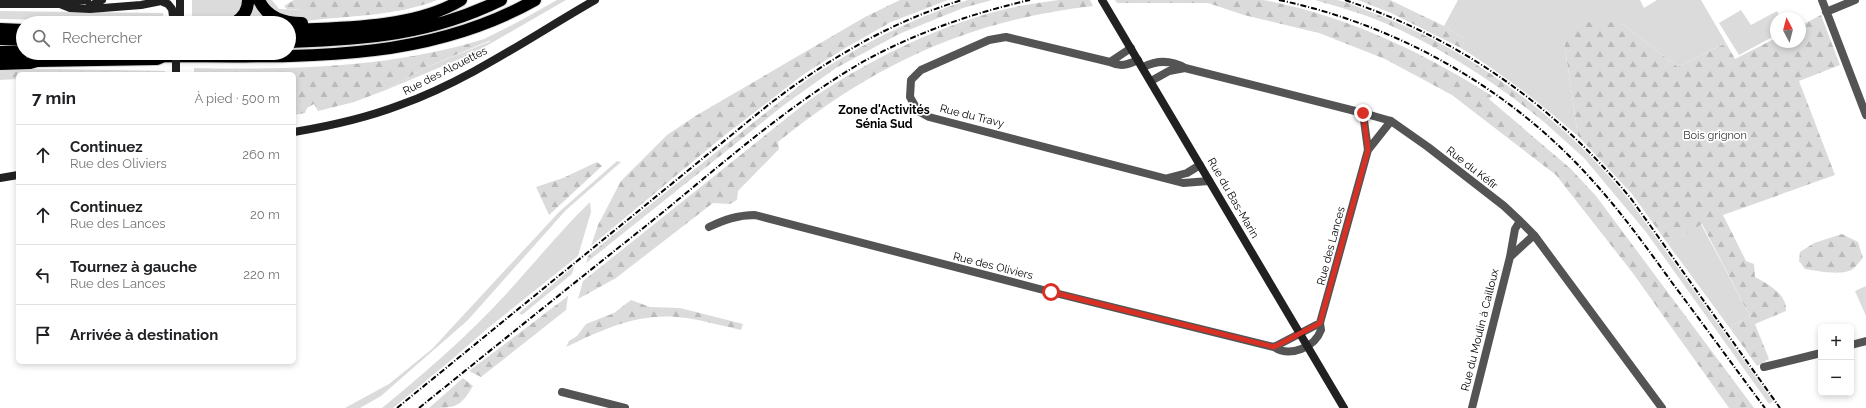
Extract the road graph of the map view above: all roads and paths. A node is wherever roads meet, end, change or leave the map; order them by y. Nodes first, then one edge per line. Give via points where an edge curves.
1 (102, 0) edge
2 (172, 0) edge
3 (180, 0) edge
4 (248, 0) edge
5 (259, 0) edge
6 (461, 0) edge
7 (500, 0) edge
8 (535, 0) edge
9 (595, 0) edge
10 (1822, 0) edge
11 (1855, 0) edge
12 (1104, 2) edge
13 (0, 4) edge
14 (86, 4) edge
15 (1826, 12) junction
16 (175, 16) edge
17 (176, 16) edge
18 (176, 16) edge
19 (242, 16) edge
20 (273, 16) edge
21 (296, 22) edge
22 (327, 28) junction
23 (0, 29) edge
24 (16, 30) edge
25 (296, 30) edge
26 (0, 40) edge
27 (16, 40) edge
28 (296, 42) edge
29 (1131, 48) junction
30 (0, 52) edge
31 (16, 52) edge
32 (296, 55) edge
33 (0, 60) edge
34 (97, 60) edge
35 (169, 60) edge
36 (37, 61) junction
37 (1110, 62) junction
38 (1140, 63) junction
39 (0, 64) edge
40 (1185, 68) junction
41 (175, 72) edge
42 (1150, 81) junction
43 (1363, 113) junction
44 (1866, 115) edge
45 (1391, 121) junction
46 (296, 132) edge
47 (1368, 150) junction
48 (1200, 164) junction
49 (16, 175) edge
50 (0, 178) edge
51 (1167, 178) junction
52 (1209, 181) junction
53 (1520, 221) junction
54 (708, 227) dead end
55 (1534, 235) junction
56 (1510, 257) junction
57 (1320, 323) junction
58 (1300, 334) junction
59 (1866, 341) edge
60 (1854, 344) edge
61 (1274, 347) junction
62 (1308, 348) junction
63 (1818, 354) edge
64 (1764, 367) dead end
65 (562, 392) dead end
66 (625, 408) edge
67 (1344, 408) edge
68 (1472, 408) edge
69 (1662, 408) edge

1 - 14 main road
2 - 17 main road
3 - 18 main road
4 - 19 highway
5 - 20 highway
6 - 22 highway via 438,11 413,18
7 - 28 highway via 477,12 401,33 359,39
8 - 32 highway via 472,28 431,40 384,50
9 - 46 main road, Rue des Alouettes via 487,63 401,105 363,117
10 - 15 street
11 - 15 street
12 - 29 main road, Rue du Bas-Marin
13 - 14 main road via 60,4 70,8
14 - 16 main road via 135,6 161,1 168,4
15 - 44 street
21 - 22 highway via 320,24
22 - 25 highway
23 - 24 highway
26 - 27 highway
29 - 37 street
29 - 38 main road, Rue du Bas-Marin
30 - 31 highway
33 - 36 highway
34 - 36 highway
35 - 41 main road, bridge
36 - 39 highway
37 - 38 street, Rue du Travy via 1122,66
37 - 51 street, Rue du Travy via 1006,37 988,40 921,70 911,80 910,97 918,111 929,117
38 - 40 street, Rue du Kéfir via 1175,63
38 - 42 main road, Rue du Bas-Marin
40 - 42 street, Rue du Kéfir via 1169,71
40 - 43 street, Rue du Kéfir
42 - 48 main road, Rue du Bas-Marin
43 - 45 street, Rue du Kéfir
43 - 47 street, Rue des Lances
45 - 47 street, Rue des Lances
45 - 53 street, Rue du Kéfir via 1428,147
47 - 57 street, Rue des Lances
48 - 51 street, Rue du Travy via 1187,173
48 - 52 main road, Rue du Bas-Marin
49 - 50 main road
51 - 52 street, Rue du Travy via 1183,183
52 - 58 main road, Rue du Bas-Marin
53 - 55 street, Rue du Kéfir
53 - 56 street, Rue du Moulin à Cailloux via 1515,229
54 - 61 street, Rue des Oliviers via 740,215 755,216
55 - 56 street, Rue du Moulin à Cailloux
55 - 69 street, Rue du Kéfir
56 - 68 street, Rue du Moulin à Cailloux
57 - 58 street
57 - 62 street, Rue des Lances via 1320,334
58 - 61 street
58 - 62 main road, Rue du Bas-Marin
59 - 60 street
61 - 62 street, Rue des Oliviers via 1285,351
62 - 67 main road, Rue du Bas-Marin
63 - 64 street
65 - 66 street

